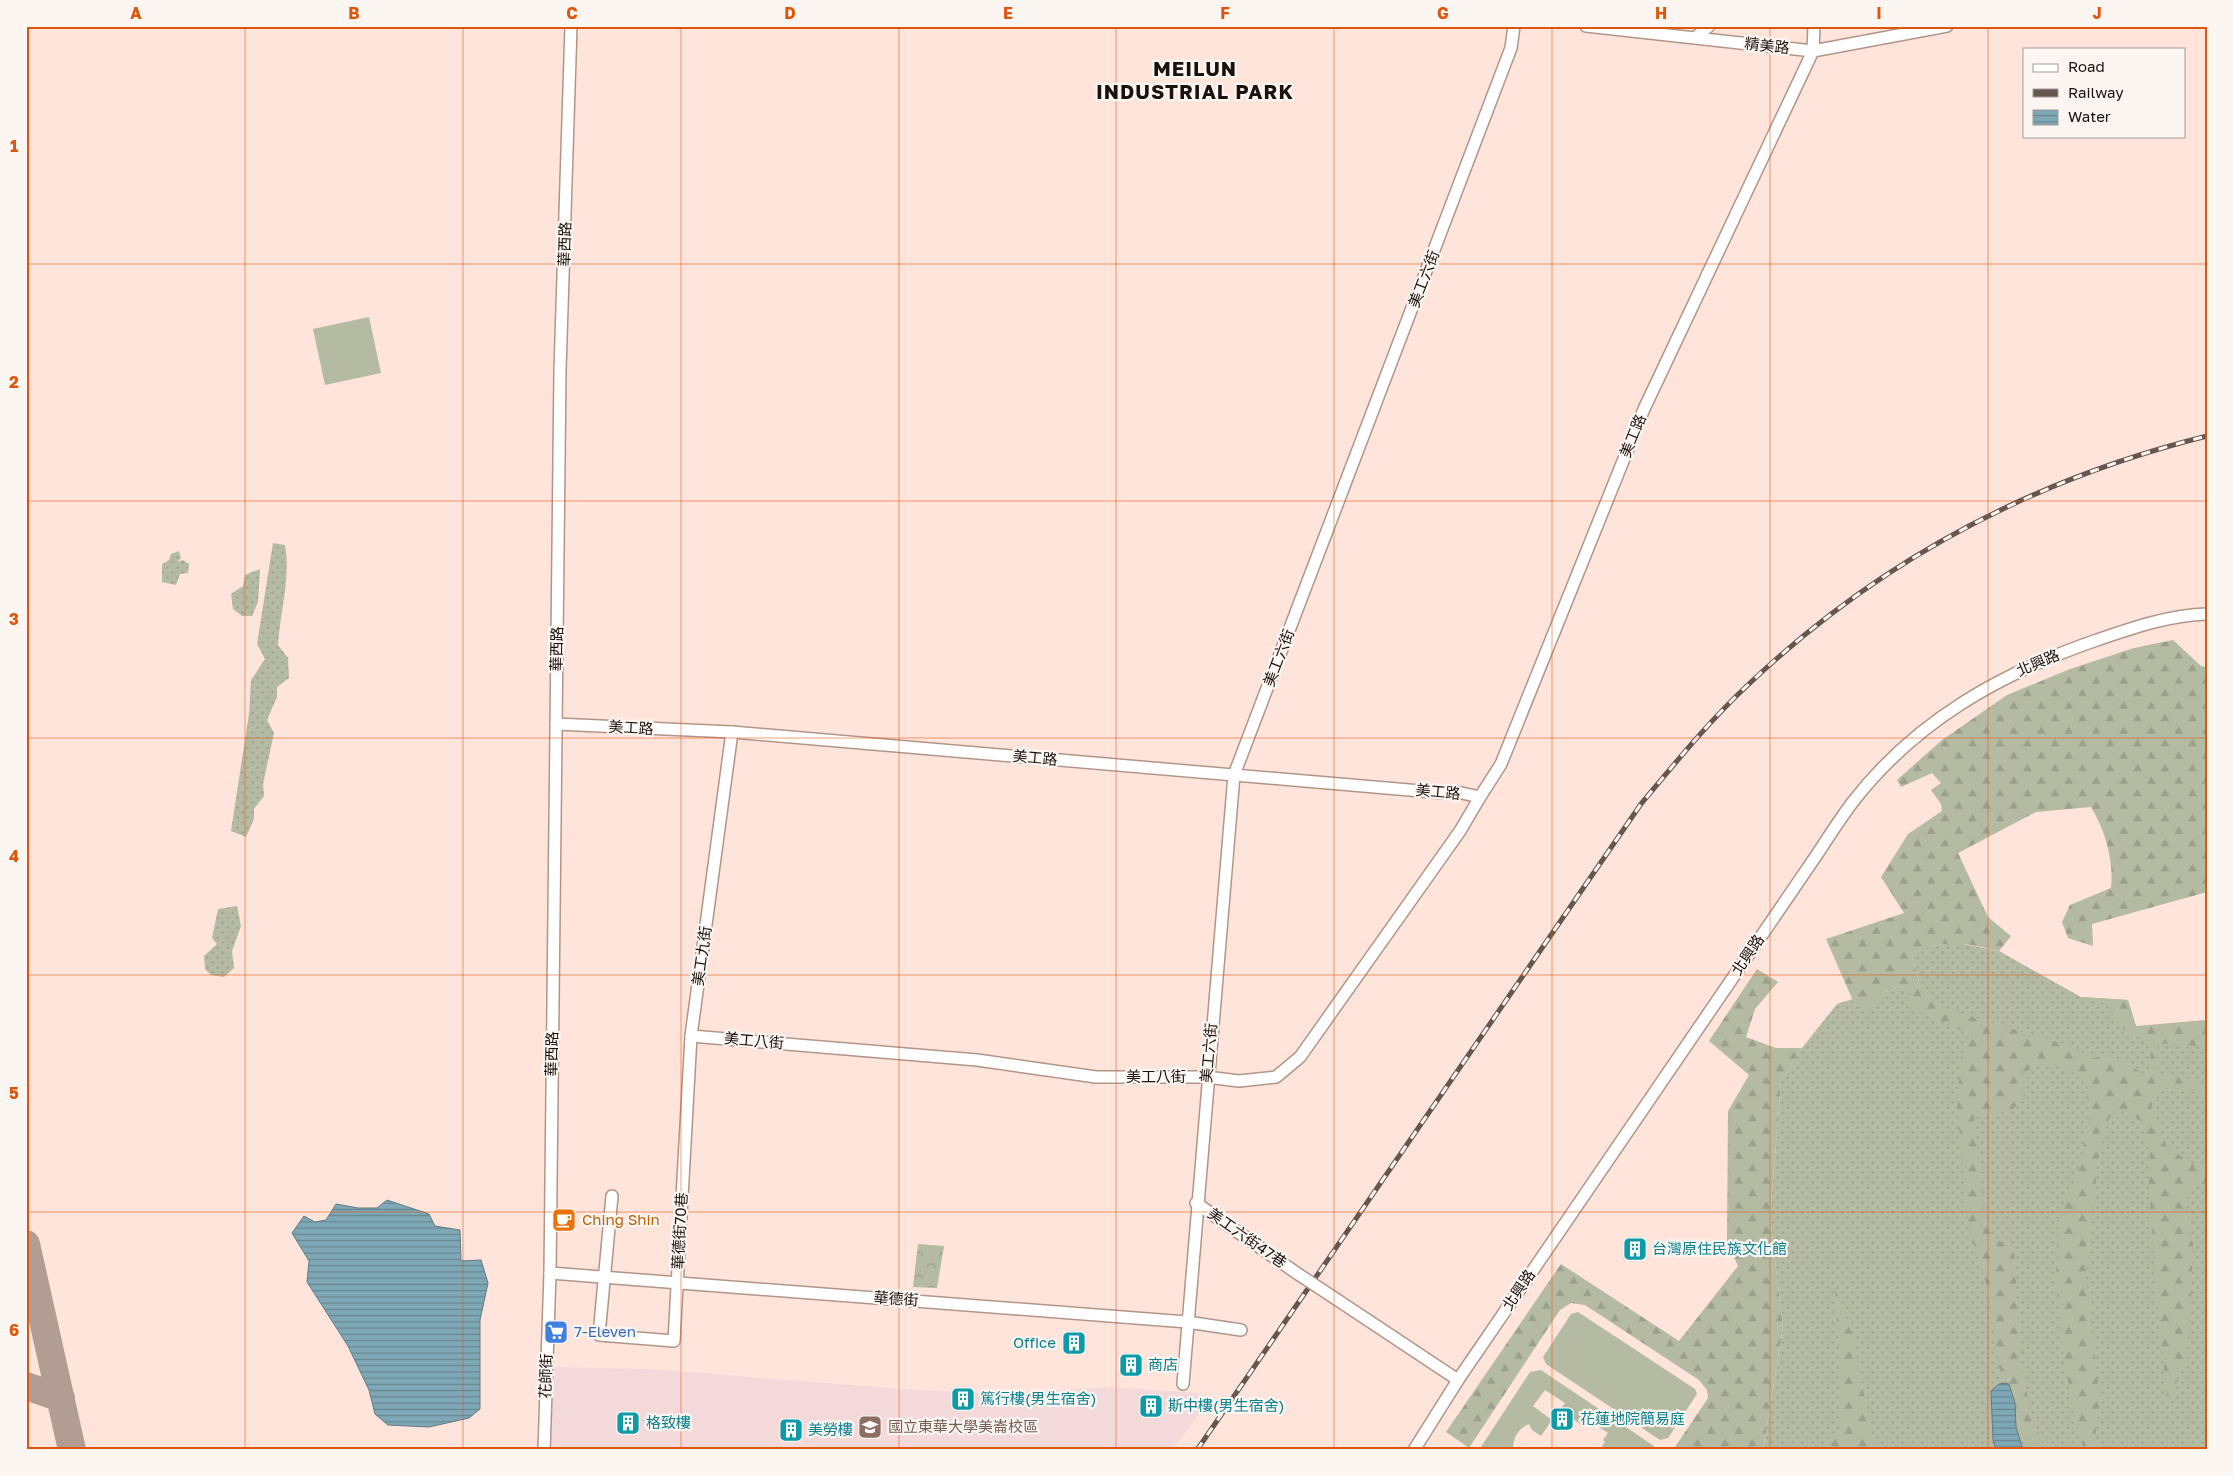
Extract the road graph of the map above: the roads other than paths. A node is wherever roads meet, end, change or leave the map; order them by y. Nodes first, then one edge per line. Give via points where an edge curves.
1 (571, 26) edge
2 (1514, 26) edge
3 (1586, 26) edge
4 (1709, 26) edge
5 (1814, 26) edge
6 (1947, 26) edge
7 (1695, 38) junction
8 (1813, 51) junction
9 (2207, 614) edge
10 (556, 724) junction
11 (732, 732) junction
12 (1234, 775) junction
13 (1480, 797) junction
14 (691, 1036) junction
15 (1207, 1076) junction
16 (683, 1180) joint
17 (612, 1196) dead end
18 (1196, 1203) junction
19 (550, 1273) junction
20 (603, 1276) junction
21 (678, 1282) junction
22 (1187, 1322) junction
23 (1241, 1330) dead end
24 (1458, 1380) junction
25 (1183, 1384) dead end
26 (544, 1450) edge
27 (1414, 1450) edge

1 - 10 street, 華西路 via 560,370
2 - 12 street, 美工六街 via 1504,67
3 - 7 street, 精美路
4 - 7 street
5 - 8 street, 美工路
6 - 8 street, 精美路
7 - 8 street, 精美路
8 - 13 street, 美工路 via 1644,409 1504,756
9 - 24 street, 北興路 via 2141,625 2037,662 1983,689 1933,722 1890,761 1843,817
10 - 11 street, 美工路
10 - 19 street, 華西路
11 - 12 street, 美工路
11 - 14 street, 美工九街
12 - 13 street, 美工路 via 1457,792
12 - 15 street, 美工六街
13 - 15 street, 美工八街 via 1460,831 1300,1057 1276,1077 1239,1080
14 - 15 street, 美工八街 via 977,1060 1096,1077
14 - 16 street, 美工九街
15 - 18 street, 美工六街
16 - 21 street, 華德街70巷
17 - 20 street
18 - 22 street, 美工六街
18 - 24 street, 美工六街47巷, bridge
19 - 20 street, 華德街
19 - 26 street, 花師街
20 - 21 street, 華德街
20 - 21 street, 華德街70巷 via 599,1335 674,1342
21 - 22 street, 華德街
22 - 23 street, 華德街
22 - 25 street, 美工六街
24 - 27 street, 北興路

